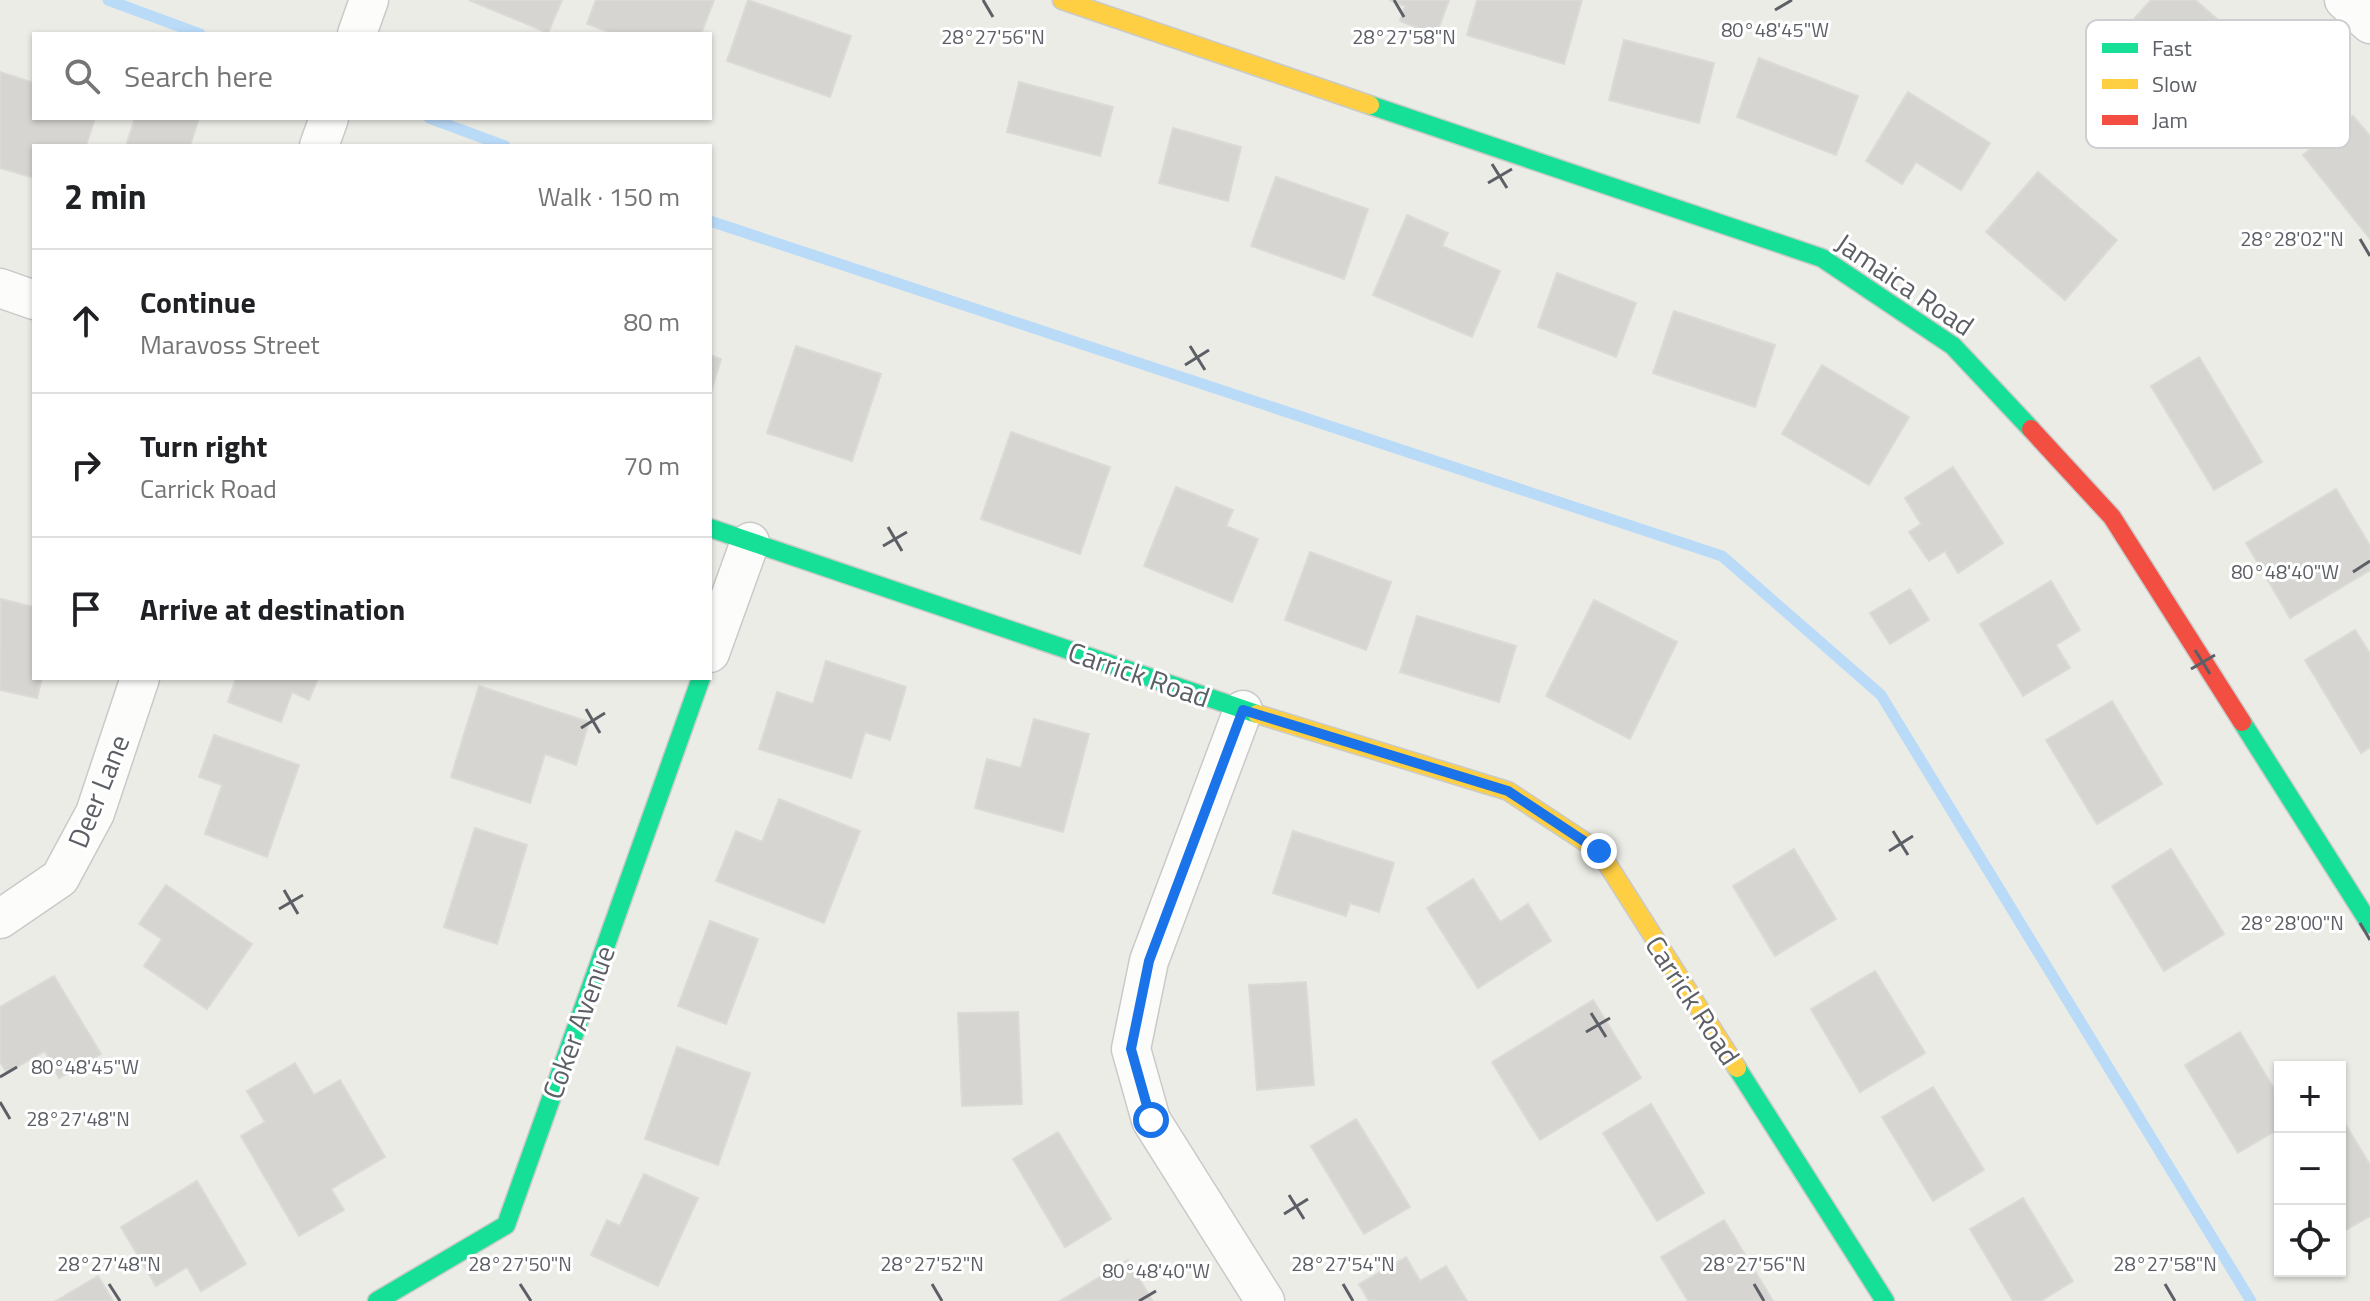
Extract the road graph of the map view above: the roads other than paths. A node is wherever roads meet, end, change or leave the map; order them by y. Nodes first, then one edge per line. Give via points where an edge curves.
1 (369, 0) edge
2 (1062, 0) edge
3 (2344, 0) edge
4 (2370, 24) edge
5 (358, 32) edge
6 (328, 120) edge
7 (320, 144) edge
8 (0, 288) edge
9 (32, 299) edge
10 (712, 529) edge
11 (750, 542) junction
12 (712, 647) edge
13 (139, 680) edge
14 (700, 680) edge
15 (1243, 710) junction
16 (0, 919) edge
17 (2370, 924) edge
18 (377, 1301) edge
19 (1265, 1301) edge
20 (1885, 1301) edge

1 - 5 street
2 - 17 street, Jamaica Road via 1822,258 1953,346 2112,517
3 - 4 street
6 - 7 street
8 - 9 street
10 - 11 street, Carrick Road
11 - 12 street
11 - 15 street, Carrick Road
13 - 16 street, Deer Lane via 95,813 60,878
14 - 18 street, Coker Avenue via 506,1225
15 - 19 street via 1149,961 1131,1049 1151,1120
15 - 20 street, Carrick Road via 1508,791 1599,851

